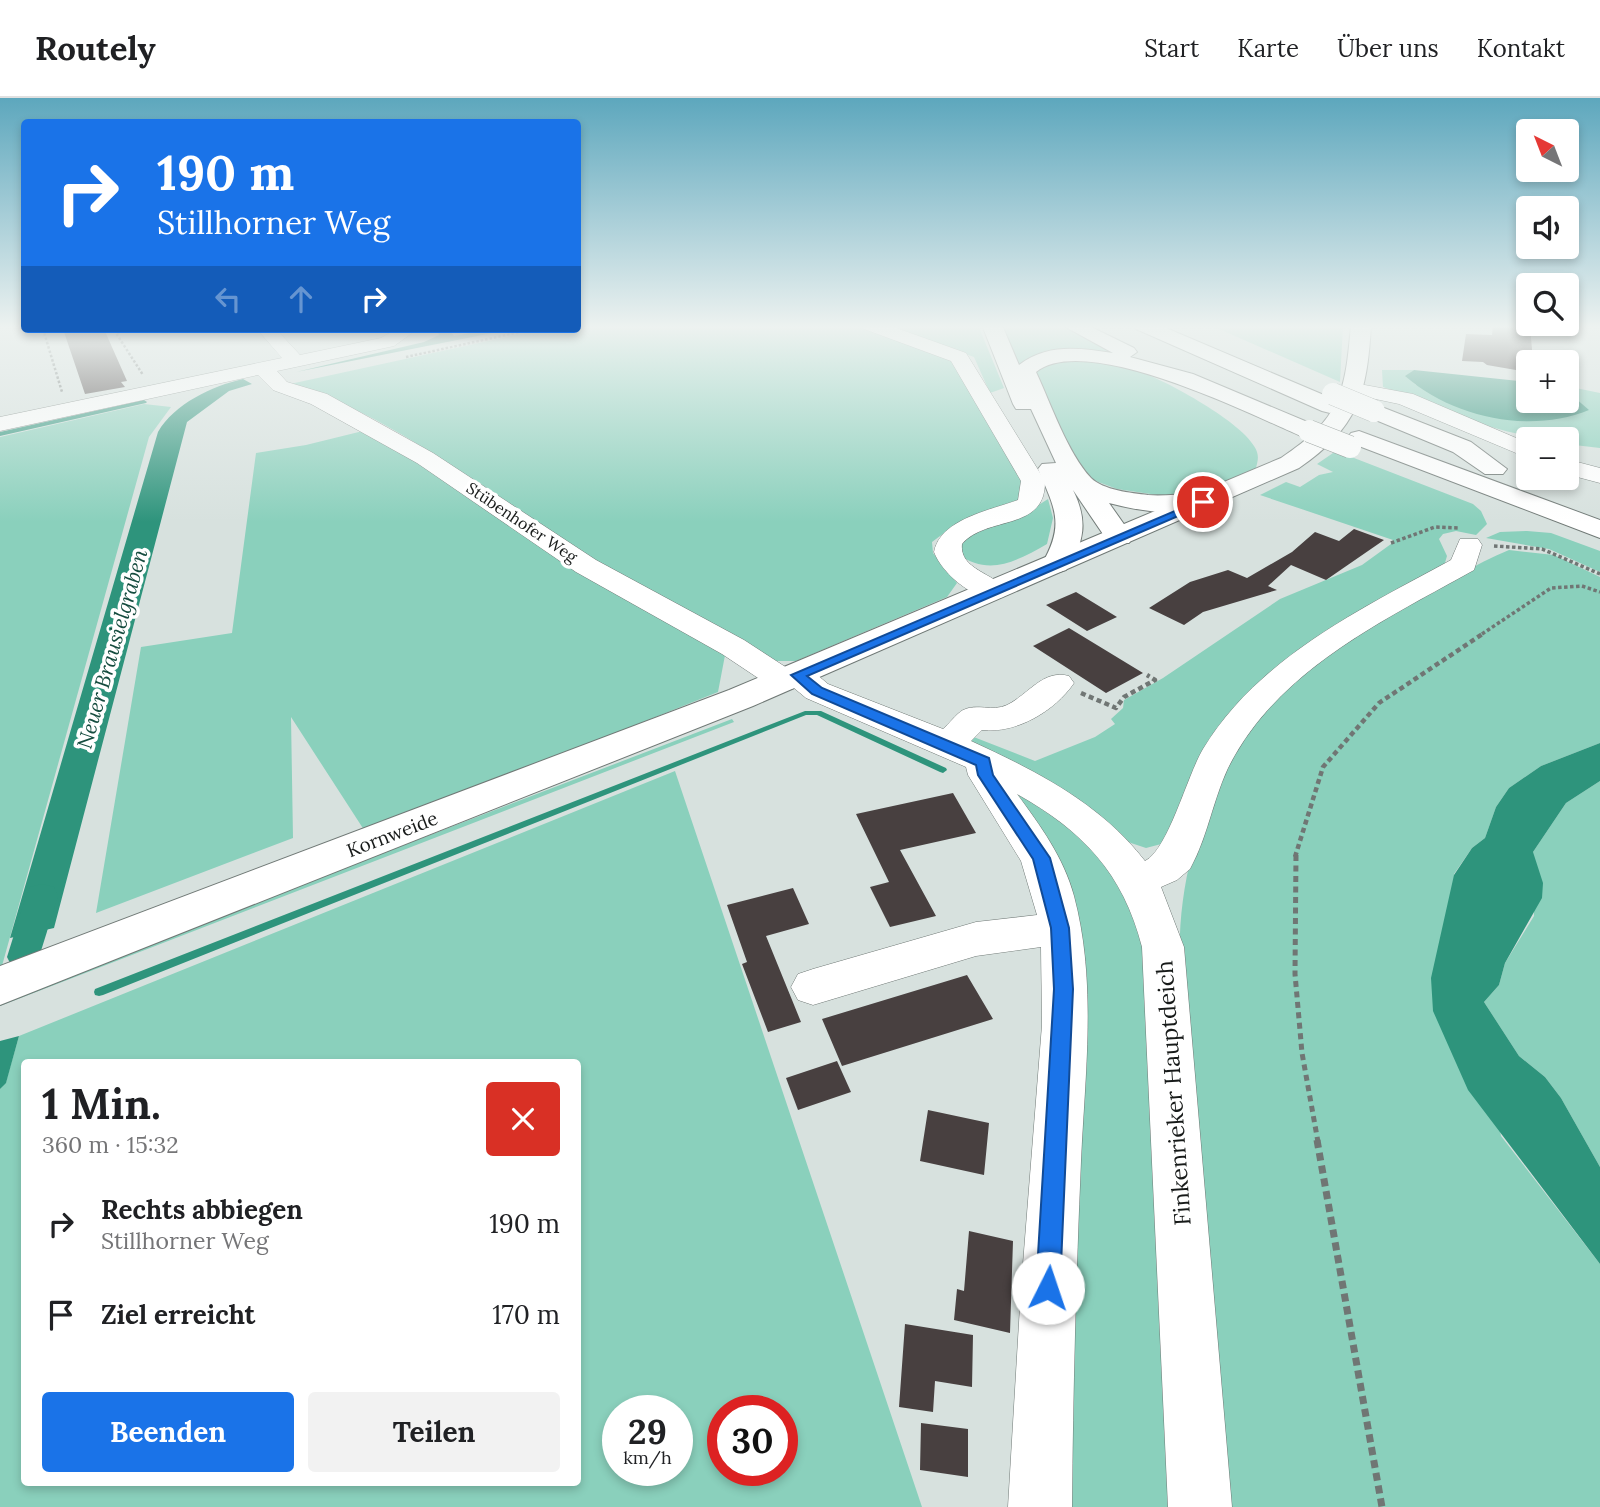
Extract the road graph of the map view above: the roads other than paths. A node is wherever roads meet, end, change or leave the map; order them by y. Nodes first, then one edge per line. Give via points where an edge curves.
1 (149, 391) edge
2 (284, 391) edge
3 (979, 391) edge
4 (1019, 391) edge
5 (1032, 391) edge
6 (1220, 391) edge
7 (1282, 391) edge
8 (1290, 391) edge
9 (1301, 391) edge
10 (1336, 391) edge
11 (1329, 408) junction
12 (0, 424) edge
13 (1363, 429) junction
14 (1516, 446) edge
15 (1579, 470) edge
16 (1600, 476) edge
17 (1081, 484) junction
18 (1203, 502) junction
19 (1600, 508) edge
20 (1073, 521) junction
21 (1600, 530) edge
22 (1119, 537) junction
23 (1469, 545) road end
24 (1056, 564) junction
25 (993, 591) junction
26 (791, 678) junction
27 (1058, 683) road end
28 (965, 754) junction
29 (1138, 880) junction
30 (1060, 928) junction
31 (0, 986) edge
32 (813, 987) dead end
33 (1040, 1507) edge
34 (1200, 1507) edge

1 - 12 street
2 - 26 street, Stübenhofer Weg via 319,399 425,458 586,566
3 - 25 street via 1033,481 1033,497 1027,506 948,541 950,562
4 - 20 main road
5 - 17 main road
6 - 11 main road
7 - 11 main road
8 - 11 main road
9 - 11 main road
10 - 11 main road, Kornweide
11 - 13 main road, bridge
11 - 13 main road
11 - 14 street via 1405,399
11 - 18 main road, Kornweide via 1344,418 1310,451
13 - 19 main road
13 - 21 main road via 1431,467
15 - 16 street
17 - 18 main road via 1139,502
17 - 22 main road
18 - 22 main road, Kornweide
20 - 22 main road
20 - 24 main road via 1072,536
22 - 24 main road, Kornweide
23 - 29 lane via 1464,564 1349,629 1259,700 1219,752 1176,859
24 - 25 main road, Kornweide
25 - 26 main road, Kornweide
26 - 28 street, Finkenrieker Hauptdeich
26 - 31 main road, Kornweide
27 - 28 street via 1007,719 974,718
28 - 29 street, Finkenrieker Hauptdeich via 1017,777 1072,813 1116,852
28 - 30 street via 986,775 1041,858
29 - 34 street, Finkenrieker Hauptdeich via 1163,947
30 - 32 street via 976,939
30 - 33 street via 1063,1002

